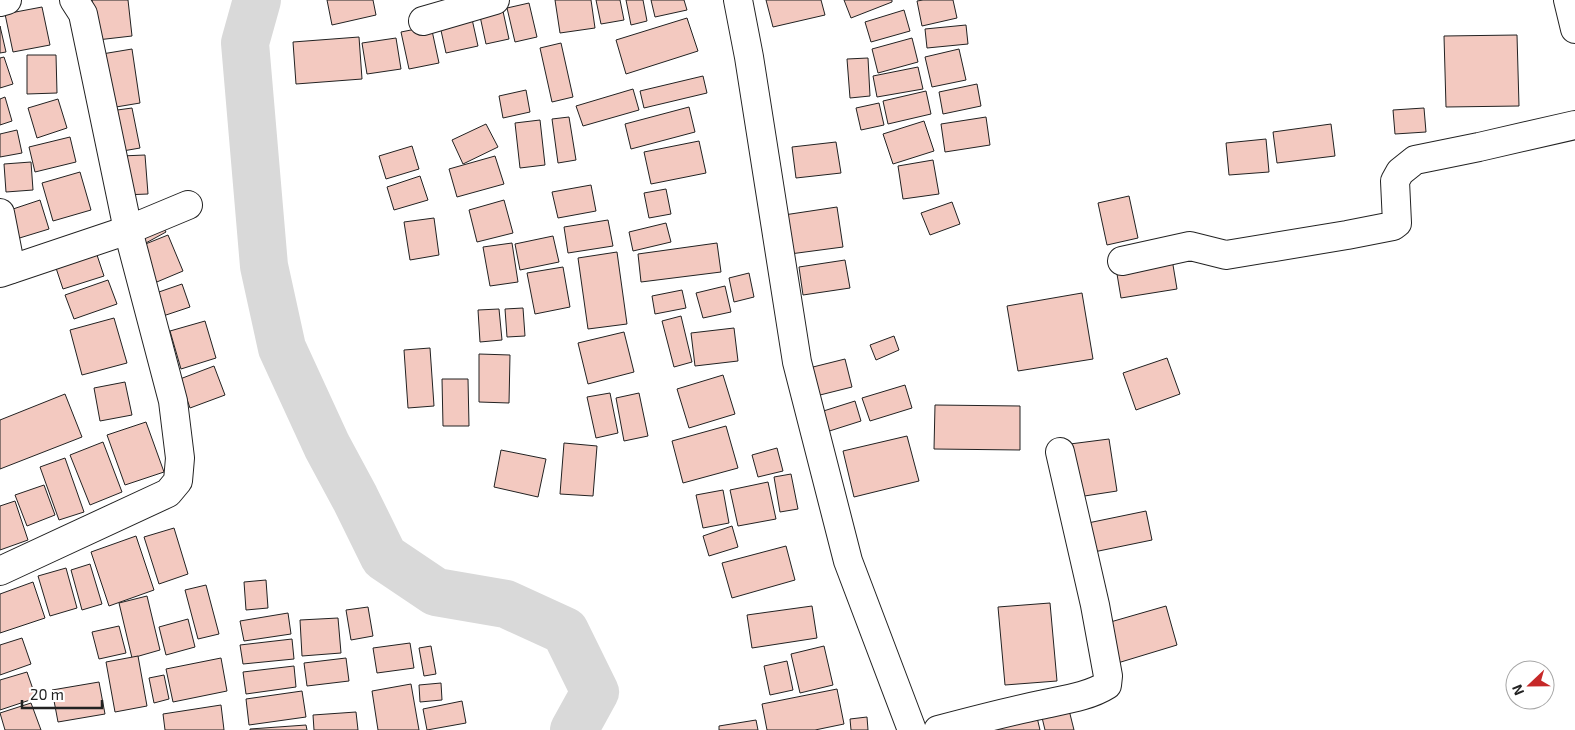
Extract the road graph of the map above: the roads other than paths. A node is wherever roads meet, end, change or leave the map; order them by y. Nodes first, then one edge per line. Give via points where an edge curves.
1 (7, 0) edge
2 (74, 0) edge
3 (495, 0) edge
4 (738, 0) edge
5 (1568, 0) edge
6 (0, 2) edge
7 (422, 21) dead end
8 (1575, 29) edge
9 (1575, 125) edge
10 (188, 206) dead end
11 (0, 213) edge
12 (128, 230) junction
13 (1122, 261) dead end
14 (5, 271) edge
15 (1060, 452) dead end
16 (0, 572) edge
17 (912, 730) edge
18 (938, 730) edge

1 - 6 street
2 - 12 street via 83,14
3 - 7 street
4 - 17 street via 797,362 848,561
5 - 8 street
9 - 13 street via 1415,160 1400,172 1395,181 1398,216 1393,226 1226,254 1190,246
10 - 12 street
11 - 14 street
12 - 14 street
12 - 16 street via 173,400 180,458 178,481 168,493
15 - 18 street via 1095,605 1107,685 1081,695

